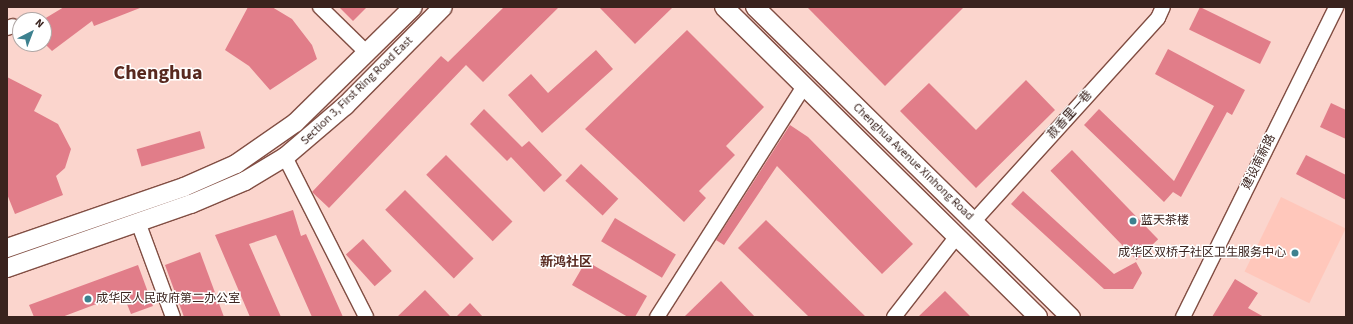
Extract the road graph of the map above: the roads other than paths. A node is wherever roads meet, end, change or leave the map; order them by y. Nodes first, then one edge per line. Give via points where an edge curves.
1 (320, 7) edge
2 (413, 7) edge
3 (443, 7) edge
4 (724, 7) edge
5 (755, 7) edge
6 (1163, 7) edge
7 (1336, 7) edge
8 (367, 53) junction
9 (804, 86) junction
10 (285, 157) junction
11 (974, 221) junction
12 (138, 222) junction
13 (59, 229) junction
14 (957, 236) junction
15 (7, 237) edge
16 (65, 247) junction
17 (7, 248) edge
18 (7, 268) edge
19 (7, 278) edge
20 (173, 317) edge
21 (366, 317) edge
22 (657, 317) edge
23 (894, 317) edge
24 (1038, 317) edge
25 (1071, 317) edge
26 (1183, 317) edge

1 - 8 street
2 - 8 main road, Section 3, First Ring Road East
3 - 10 main road, Section 3, First Ring Road East via 345,106
4 - 9 main road, Chenghua Avenue Xinhong Road
5 - 11 main road, Chenghua Avenue Xinhong Road
6 - 11 street, 菽香里一巷 via 1158,18
7 - 26 street, 建设南新路
8 - 13 main road, Section 3, First Ring Road East via 295,123 236,164 177,189
9 - 14 main road, Chenghua Avenue Xinhong Road
9 - 22 street
10 - 12 main road, Section 3, First Ring Road East via 221,192
10 - 21 street
11 - 25 main road, Chenghua Avenue Xinhong Road
12 - 16 main road, Section 3, First Ring Road East
12 - 20 street
13 - 15 main road
13 - 17 main road
14 - 23 street
14 - 24 main road, Chenghua Avenue Xinhong Road
16 - 18 main road
16 - 19 main road

